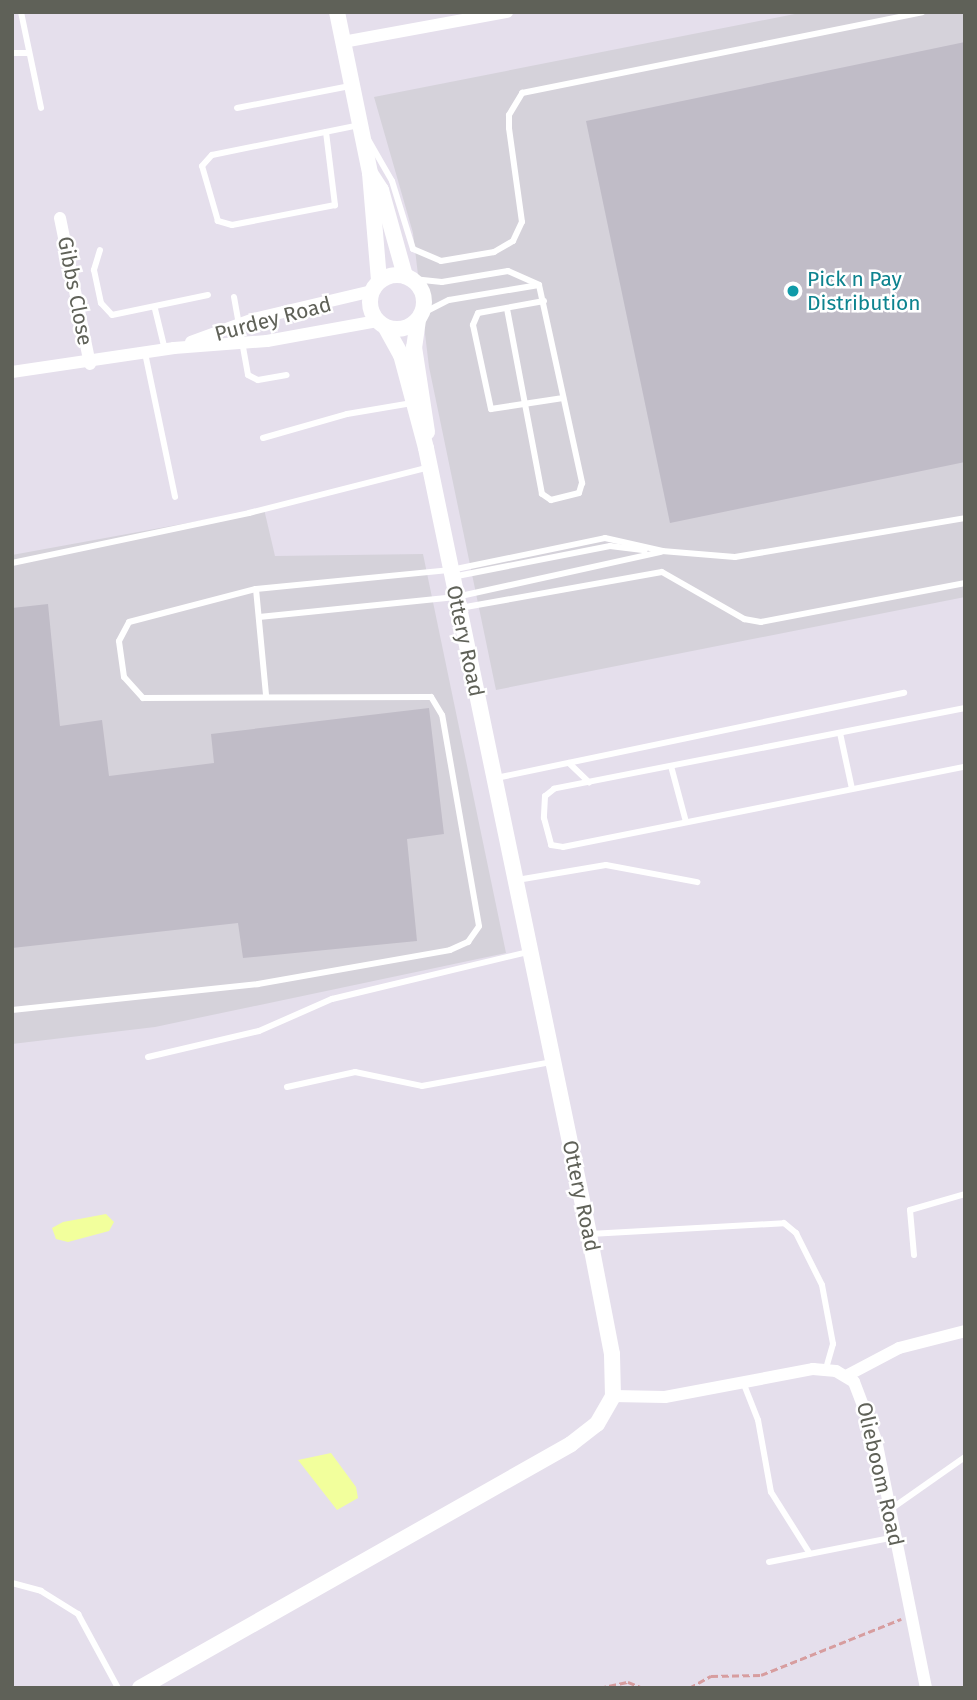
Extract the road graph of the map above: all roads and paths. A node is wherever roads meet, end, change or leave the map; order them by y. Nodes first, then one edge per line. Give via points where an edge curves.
1 (21, 12) edge
2 (337, 12) edge
3 (507, 12) edge
4 (922, 12) edge
5 (343, 42) junction
6 (12, 53) edge
7 (29, 53) junction
8 (352, 85) junction
9 (41, 108) dead end
10 (237, 108) dead end
11 (362, 129) junction
12 (326, 132) junction
13 (370, 173) junction
14 (60, 218) dead end
15 (100, 250) dead end
16 (409, 277) junction
17 (539, 285) junction
18 (375, 286) junction
19 (208, 295) dead end
20 (234, 296) dead end
21 (544, 301) junction
22 (507, 308) junction
23 (155, 309) junction
24 (421, 316) junction
25 (241, 324) junction
26 (382, 325) junction
27 (244, 343) junction
28 (169, 349) junction
29 (145, 354) junction
30 (90, 364) junction
31 (12, 372) edge
32 (288, 375) dead end
33 (563, 398) junction
34 (412, 403) junction
35 (525, 405) junction
36 (263, 438) dead end
37 (426, 448) junction
38 (429, 467) junction
39 (175, 497) dead end
40 (965, 518) edge
41 (663, 551) junction
42 (12, 563) edge
43 (451, 574) junction
44 (965, 583) edge
45 (256, 589) junction
46 (457, 603) junction
47 (259, 617) junction
48 (904, 693) dead end
49 (267, 695) junction
50 (965, 708) edge
51 (840, 733) junction
52 (569, 763) junction
53 (671, 766) junction
54 (965, 767) edge
55 (494, 779) junction
56 (589, 782) junction
57 (852, 789) junction
58 (686, 822) junction
59 (515, 881) junction
60 (696, 882) dead end
61 (530, 952) junction
62 (12, 1010) edge
63 (148, 1057) dead end
64 (553, 1061) junction
65 (287, 1087) dead end
66 (965, 1194) edge
67 (589, 1234) junction
68 (914, 1255) dead end
69 (965, 1331) edge
70 (827, 1369) junction
71 (846, 1376) junction
72 (743, 1382) junction
73 (613, 1396) junction
74 (965, 1457) edge
75 (890, 1510) junction
76 (895, 1537) junction
77 (810, 1554) junction
78 (769, 1562) dead end
79 (12, 1583) edge
80 (911, 1615) junction
81 (118, 1688) edge
82 (140, 1688) edge
83 (599, 1688) edge
84 (643, 1688) edge
85 (689, 1688) edge
86 (926, 1688) edge

1 - 7 lane
2 - 5 street
3 - 5 street
4 - 11 lane via 522,93 509,114 509,128 522,222 513,241 494,252 441,261 413,249 389,173
5 - 8 street
6 - 7 lane
7 - 9 lane
8 - 10 lane
8 - 11 street
11 - 12 lane
11 - 13 street
12 - 12 lane via 220,152 205,160 202,166 218,221 232,225 335,205
13 - 16 street via 381,190
13 - 18 street
14 - 30 street, Gibbs Close
15 - 23 lane via 94,270 107,312 122,316
16 - 17 lane via 442,282 508,271
16 - 18 street
16 - 24 street via 424,294
17 - 21 lane
17 - 24 lane via 449,300
18 - 25 street, Purdey Road
18 - 26 street via 371,312
19 - 23 lane
20 - 25 lane
21 - 22 lane
21 - 33 lane
22 - 35 lane
22 - 35 lane via 475,316 475,337 489,406 494,410
23 - 28 lane
24 - 26 street via 404,329
24 - 37 street, Ottery Road via 414,347 427,424
25 - 27 lane
25 - 28 street, Purdey Road
26 - 27 street, Purdey Road
26 - 34 street, Ottery Road via 401,355
27 - 28 street, Purdey Road
27 - 32 lane via 252,379
28 - 29 street, Purdey Road
29 - 30 street, Purdey Road
29 - 39 lane
30 - 31 street, Purdey Road
33 - 35 lane
33 - 35 lane via 582,487 579,493 551,500 542,494
34 - 36 lane via 347,414
34 - 37 street, Ottery Road
37 - 38 street, Ottery Road
38 - 42 lane via 249,513
38 - 43 street, Ottery Road
40 - 41 lane via 735,557
41 - 43 lane via 610,546
41 - 46 lane
43 - 45 lane
43 - 46 street, Ottery Road
44 - 46 lane via 761,622 744,619 662,572
45 - 47 lane
45 - 49 lane via 129,622 119,640 127,686 143,698
46 - 47 lane
46 - 55 street, Ottery Road
47 - 49 lane
48 - 52 lane
49 - 62 lane via 422,693 438,704 480,912 476,934 450,950 258,984
50 - 51 lane
51 - 53 lane
51 - 57 lane
52 - 55 lane
52 - 56 lane
53 - 56 lane
53 - 58 lane
54 - 57 lane
55 - 59 street, Ottery Road
56 - 58 lane via 554,789 545,796 551,845
57 - 58 lane
59 - 60 lane via 606,865
59 - 61 street, Ottery Road
61 - 63 lane via 332,999 271,1027
61 - 64 street, Ottery Road
64 - 65 lane via 422,1086 355,1072
64 - 67 street, Ottery Road
66 - 68 lane via 910,1210
67 - 70 lane via 767,1220 784,1223 796,1233 822,1285 833,1344
67 - 73 street, Ottery Road via 612,1354
69 - 71 street via 899,1348
70 - 71 street, Olieboom Road
70 - 72 street, Olieboom Road
71 - 75 street, Olieboom Road via 866,1403
72 - 73 street, Olieboom Road via 665,1396
72 - 77 lane via 758,1420 771,1492
73 - 82 street via 597,1424 571,1444
74 - 75 lane
75 - 76 street, Olieboom Road
76 - 77 lane
76 - 80 street, Olieboom Road
77 - 78 lane
79 - 81 lane via 41,1591 78,1615
80 - 85 path via 761,1675 711,1676
80 - 86 street, Olieboom Road
83 - 84 path via 628,1682

